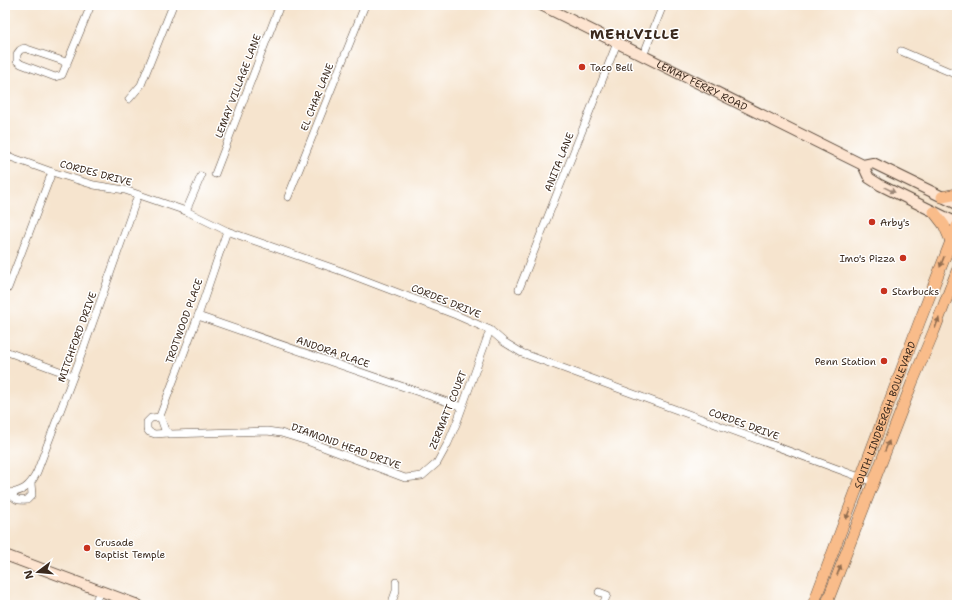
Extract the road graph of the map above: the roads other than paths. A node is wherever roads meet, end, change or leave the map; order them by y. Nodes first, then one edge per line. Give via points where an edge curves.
1 (91, 5) edge
2 (173, 5) edge
3 (280, 5) edge
4 (364, 5) edge
5 (543, 5) edge
6 (663, 5) edge
7 (617, 43) junction
8 (901, 51) dead end
9 (643, 56) junction
10 (67, 65) junction
11 (957, 75) edge
12 (128, 99) dead end
13 (5, 155) edge
14 (863, 165) junction
15 (52, 172) junction
16 (215, 174) dead end
17 (201, 176) dead end
18 (957, 194) edge
19 (138, 195) junction
20 (288, 197) dead end
21 (942, 197) junction
22 (957, 204) edge
23 (186, 211) junction
24 (934, 212) junction
25 (957, 223) edge
26 (957, 226) edge
27 (226, 231) junction
28 (951, 241) junction
29 (957, 271) edge
30 (8, 288) dead end
31 (519, 289) dead end
32 (198, 316) junction
33 (490, 330) junction
34 (5, 351) edge
35 (73, 376) junction
36 (462, 407) junction
37 (160, 417) junction
38 (168, 432) junction
39 (405, 478) joint
40 (862, 478) junction
41 (873, 482) junction
42 (31, 483) junction
43 (7, 493) edge
44 (5, 555) edge
45 (396, 582) dead end
46 (100, 591) junction
47 (599, 592) dead end
48 (94, 605) edge
49 (138, 605) edge
50 (392, 605) edge
51 (605, 605) edge
52 (813, 605) edge
53 (826, 605) edge

1 - 10 street
2 - 12 street via 141,85
3 - 16 street, LEMAY VILLAGE LANE
4 - 20 street, EL CHAR LANE
5 - 7 main road, LEMAY FERRY ROAD
6 - 9 street
7 - 9 main road, LEMAY FERRY ROAD
7 - 31 street, ANITA LANE
8 - 11 street
9 - 14 main road, LEMAY FERRY ROAD
10 - 10 street via 62,75 55,77 21,64 18,62 17,54 24,48 63,61
13 - 15 street, CORDES DRIVE
14 - 21 main road, LEMAY FERRY ROAD via 873,163
14 -> 24 main road, LEMAY FERRY ROAD via 869,178
15 - 19 street, CORDES DRIVE
15 - 30 street
17 - 23 street
18 - 21 main road
19 - 23 street, CORDES DRIVE
19 - 35 street, MITCHFORD DRIVE
21 - 22 main road, LEMAY FERRY ROAD
23 - 27 street, CORDES DRIVE
24 - 25 main road, LEMAY FERRY ROAD
24 - 28 main road via 944,225
26 - 28 main road, SOUTH LINDBERGH BOULEVARD
27 - 32 street, TROTWOOD PLACE
27 - 33 street, CORDES DRIVE via 363,280
28 -> 40 main road, SOUTH LINDBERGH BOULEVARD
41 -> 29 main road, SOUTH LINDBERGH BOULEVARD
32 - 36 street, ANDORA PLACE
32 - 37 street, TROTWOOD PLACE
33 - 36 street, ZERMATT COURT
33 - 40 street, CORDES DRIVE via 522,353
34 - 35 street
35 - 42 street, MITCHFORD DRIVE
36 - 39 street, ZERMATT COURT via 437,464 422,476
37 - 38 street
37 - 38 street via 151,418 147,422 147,429 155,434
38 - 39 street, DIAMOND HEAD DRIVE via 281,433 307,440
40 - 41 street, CORDES DRIVE
40 -> 52 main road, SOUTH LINDBERGH BOULEVARD
53 -> 41 main road, SOUTH LINDBERGH BOULEVARD
42 - 43 street, MITCHFORD DRIVE via 20,491
42 - 43 street, MITCHFORD DRIVE via 32,495 27,500 19,501
44 - 46 main road
45 - 50 street
46 - 48 street
46 - 49 main road
47 - 51 street via 607,595 603,604

